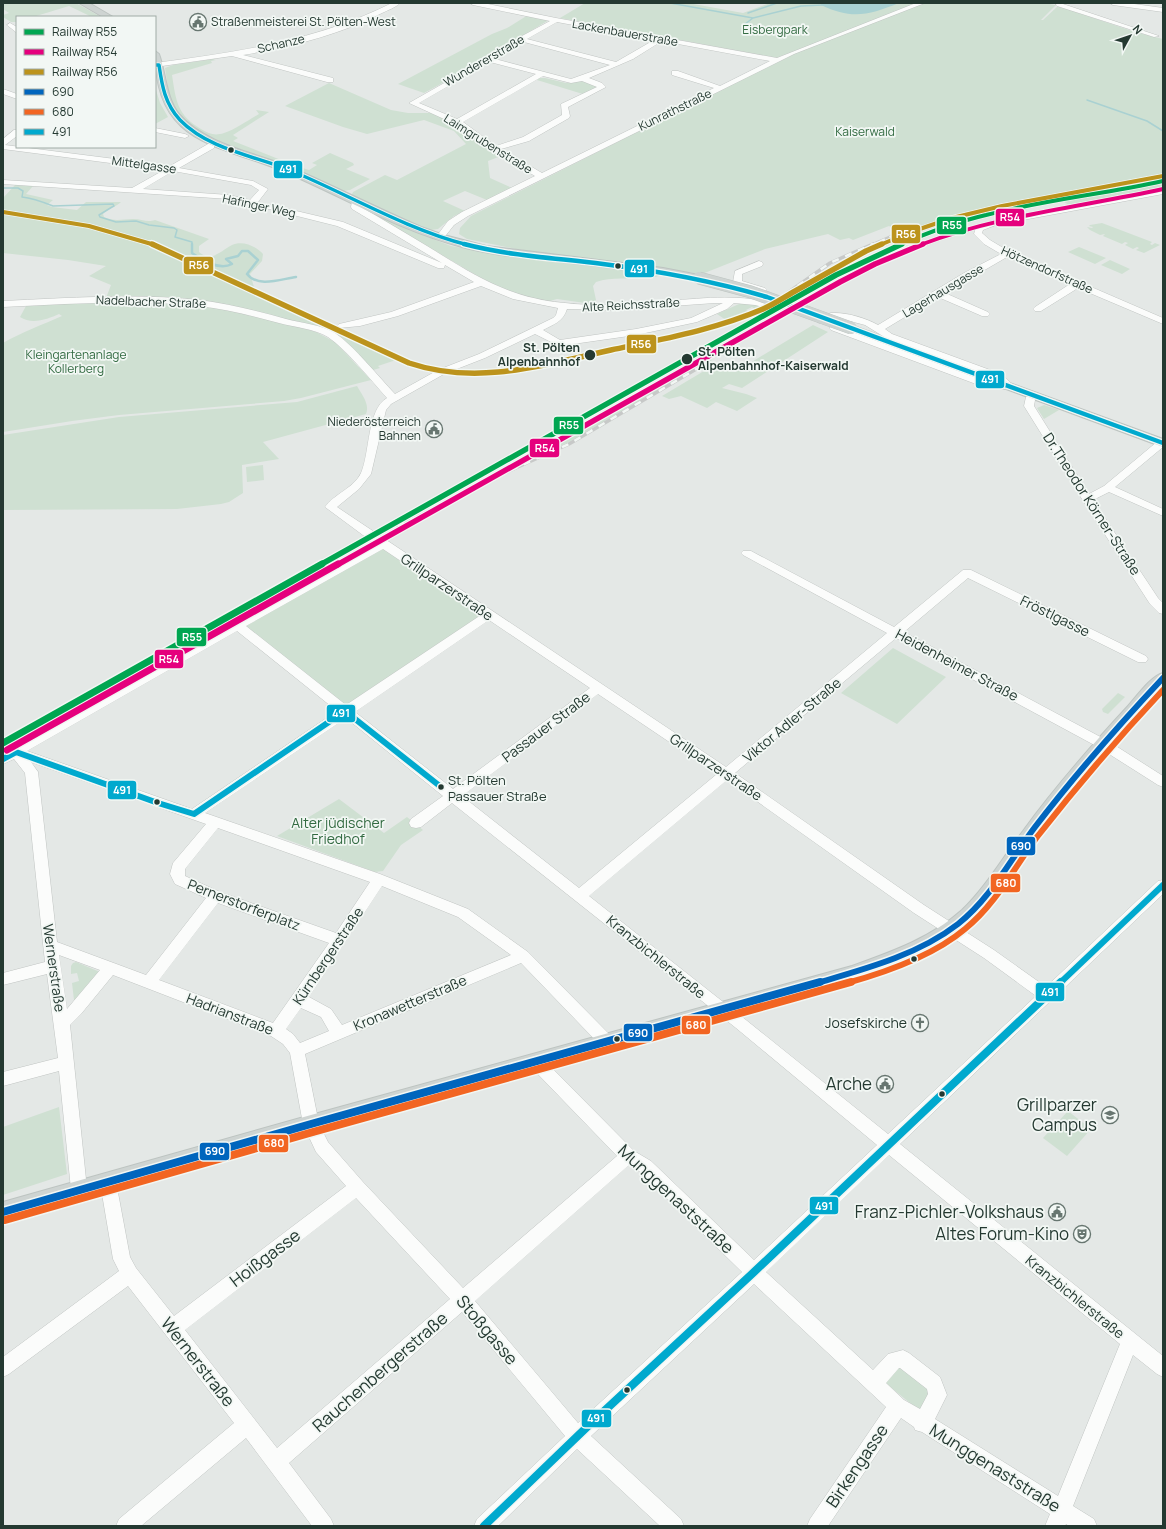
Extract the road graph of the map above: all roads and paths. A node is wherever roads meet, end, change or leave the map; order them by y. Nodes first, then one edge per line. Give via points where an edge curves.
1 (83, 3) edge
2 (397, 3) edge
3 (473, 3) edge
4 (922, 3) edge
5 (1061, 3) edge
6 (1113, 3) edge
7 (1163, 10) edge
8 (107, 16) edge
9 (556, 20) junction
10 (10, 25) dead end
11 (16, 30) edge
12 (1156, 36) dead end
13 (660, 39) junction
14 (523, 40) junction
15 (231, 54) junction
16 (490, 60) junction
17 (778, 60) junction
18 (614, 64) junction
19 (157, 65) edge
20 (675, 73) dead end
21 (541, 74) junction
22 (582, 78) junction
23 (330, 80) dead end
24 (720, 88) junction
25 (3, 91) edge
26 (16, 97) edge
27 (414, 103) joint
28 (458, 122) junction
29 (156, 130) edge
30 (16, 133) edge
31 (185, 136) dead end
32 (3, 143) edge
33 (210, 146) dead end
34 (3, 147) edge
35 (495, 149) junction
36 (171, 169) junction
37 (541, 176) junction
38 (3, 182) edge
39 (133, 191) junction
40 (1163, 192) edge
41 (358, 202) junction
42 (252, 203) junction
43 (440, 237) junction
44 (423, 248) junction
45 (410, 253) junction
46 (1007, 254) junction
47 (759, 264) dead end
48 (480, 283) junction
49 (1077, 284) junction
50 (938, 293) junction
51 (733, 300) junction
52 (763, 302) junction
53 (3, 304) edge
54 (563, 306) junction
55 (1038, 308) dead end
56 (985, 314) dead end
57 (815, 321) junction
58 (1163, 321) edge
59 (342, 326) dead end
60 (836, 329) junction
61 (879, 329) junction
62 (536, 330) junction
63 (1011, 388) junction
64 (394, 398) junction
65 (1031, 400) junction
66 (1162, 443) edge
67 (1108, 488) junction
68 (1087, 499) junction
69 (1163, 513) edge
70 (383, 544) junction
71 (747, 553) dead end
72 (967, 573) joint
73 (1163, 610) edge
74 (489, 615) junction
75 (238, 626) junction
76 (897, 632) junction
77 (1142, 659) dead end
78 (1163, 678) edge
79 (598, 688) junction
80 (345, 711) junction
81 (1102, 744) junction
82 (16, 752) junction
83 (3, 760) edge
84 (727, 774) junction
85 (1163, 782) edge
86 (454, 796) junction
87 (194, 814) junction
88 (215, 822) junction
89 (416, 823) dead end
90 (379, 880) junction
91 (1163, 885) edge
92 (580, 895) junction
93 (214, 896) junction
94 (951, 929) junction
95 (338, 940) junction
96 (50, 945) junction
97 (522, 956) junction
98 (53, 966) junction
99 (109, 969) junction
100 (3, 978) edge
101 (149, 983) junction
102 (1046, 995) junction
103 (300, 1000) junction
104 (722, 1009) junction
105 (62, 1023) junction
106 (276, 1031) junction
107 (339, 1034) junction
108 (606, 1041) junction
109 (297, 1051) junction
110 (535, 1061) junction
111 (65, 1063) junction
112 (3, 1080) edge
113 (311, 1124) junction
114 (889, 1144) junction
115 (628, 1156) junction
116 (108, 1182) junction
117 (357, 1187) junction
118 (80, 1189) junction
119 (3, 1212) edge
120 (754, 1272) junction
121 (130, 1274) junction
122 (463, 1300) junction
123 (173, 1328) junction
124 (1130, 1341) junction
125 (3, 1368) edge
126 (1163, 1368) edge
127 (873, 1384) junction
128 (898, 1406) junction
129 (922, 1423) junction
130 (247, 1425) junction
131 (577, 1436) junction
132 (276, 1462) junction
133 (1058, 1518) edge
134 (126, 1526) edge
135 (324, 1526) edge
136 (484, 1526) edge
137 (674, 1526) edge
138 (817, 1526) edge
139 (1088, 1526) edge

1 - 8 main road
2 - 15 street, Schanze via 369,17 327,32 268,48
3 - 9 street, Lackenbauerstraße
4 - 17 street, Kunrathstraße
5 - 12 street via 1059,5
6 - 7 street
9 - 13 street, Lackenbauerstraße
9 - 14 street, Wundererstraße
10 - 11 street
13 - 17 street, Lackenbauerstraße
13 - 18 street via 643,52
14 - 16 street, Wundererstraße
14 - 18 street
15 - 19 street, Schanze
15 - 23 street
16 - 21 street
16 - 27 street, Wundererstraße
17 - 24 street, Kunrathstraße
18 - 22 street
19 - 41 main road via 168,106 186,126 211,140 281,167
20 - 24 street
21 - 22 street via 571,81
21 - 28 street
22 - 35 street via 602,88 564,106 566,116 526,139
24 - 37 street, Kunrathstraße
25 - 26 street
27 - 28 street, Laimgrubenstraße
28 - 35 street, Laimgrubenstraße
29 - 31 street
30 - 32 street
33 - 36 street
34 - 36 street, Mittelgasse
35 - 37 street, Laimgrubenstraße
36 - 39 street
36 - 42 street, Mittelgasse via 260,186 264,189
37 - 43 street, Kunrathstraße via 458,218
38 - 39 street, Hafinger Weg
39 - 42 street, Hafinger Weg via 229,197
40 - 46 street, Hötzendorfstraße via 1004,220 979,229 978,234
41 - 43 main road
41 - 44 street, Alte Reichsstraße via 354,207
42 - 45 street, Hafinger Weg via 340,224
43 - 63 main road, bridge via 507,253 699,278 751,292
44 - 45 street
44 - 48 street, Alte Reichsstraße
45 - 48 street, Hafinger Weg
46 - 49 street, Hötzendorfstraße
46 - 50 street, Lagerhausgasse
47 - 52 street via 738,273 737,282 774,294
48 - 54 street, Alte Reichsstraße via 515,297
48 - 59 street via 362,324
49 - 55 street
49 - 58 street, Hötzendorfstraße
50 - 56 street
50 - 61 street, Lagerhausgasse
51 - 52 street, Alte Reichsstraße
51 - 54 street, Alte Reichsstraße via 613,307
51 - 62 street via 724,307 694,320 636,332 559,343
52 - 57 street, Alte Reichsstraße
53 - 64 street, Nadelbacher Straße via 169,300 212,304 253,312 331,335
54 - 62 street via 556,320
57 - 60 street, Alte Reichsstraße
57 - 61 street via 832,316 851,318
60 - 61 street via 852,324
60 - 63 street, Alte Reichsstraße via 987,386
61 - 63 street via 889,336 998,376
62 - 64 street via 441,372
63 - 65 main road
64 - 70 street, Grillparzerstraße via 386,402 381,410 366,474 355,487 330,507
65 - 66 main road
65 - 68 street, Dr.Theodor Körner-Straße
66 - 67 street
67 - 68 street
67 - 69 street
68 - 73 street, Dr.Theodor Körner-Straße via 1154,601
70 - 74 street, Grillparzerstraße
70 - 75 street
71 - 76 street, Heidenheimer Straße
72 - 76 street, Viktor Adler-Straße
72 - 77 street, Fröstlgasse
74 - 79 street, Grillparzerstraße
74 - 80 street
75 - 80 street, Kranzbichlerstraße
75 - 82 street
76 - 81 street, Heidenheimer Straße
76 - 84 street, Viktor Adler-Straße
78 - 81 main road
79 - 84 street, Grillparzerstraße
79 - 86 street, Passauer Straße
80 - 86 street, Kranzbichlerstraße
80 - 87 street
81 - 85 street, Heidenheimer Straße
81 - 94 main road via 980,903
82 - 83 street
82 - 87 street
82 - 96 street, Wernerstraße via 31,772
84 - 92 street, Viktor Adler-Straße
84 - 94 street, Grillparzerstraße
86 - 89 street, Passauer Straße
86 - 92 street, Kranzbichlerstraße
87 - 88 street
88 - 90 street
88 - 93 street, Pernerstorferplatz via 178,867 177,874 180,880
90 - 95 street, Kürnbergerstraße
90 - 97 street via 457,910
91 - 102 street
92 - 104 street, Kranzbichlerstraße
93 - 95 street, Pernerstorferplatz
93 - 101 street
94 - 102 street, Grillparzerstraße
94 - 104 main road via 928,944 852,973
95 - 103 street, Kürnbergerstraße
96 - 98 street, Wernerstraße
96 - 99 street, Hadrianstraße
97 - 107 street, Kronawetterstraße
97 - 108 street
98 - 100 street
98 - 105 street, Wernerstraße
99 - 101 street, Hadrianstraße
99 - 105 street via 76,1010
101 - 106 street, Hadrianstraße
102 - 114 street
103 - 106 street, Kürnbergerstraße
103 - 107 street via 326,1013
104 - 108 main road
104 - 114 street, Kranzbichlerstraße
105 - 111 street, Wernerstraße
106 - 109 street, Hadrianstraße via 288,1039
107 - 109 street, Kronawetterstraße
108 - 110 main road
109 - 113 street
110 - 113 main road
110 - 115 street, Munggenaststraße
111 - 112 street
111 - 118 street, Wernerstraße
113 - 116 main road
113 - 117 street, Stoßgasse via 322,1147
114 - 120 street
114 - 124 street, Kranzbichlerstraße
115 - 120 street, Munggenaststraße via 645,1166
115 - 122 street, Rauchenbergerstraße
116 - 118 main road
116 - 121 street, Wernerstraße via 122,1259
117 - 122 street, Stoßgasse
117 - 123 street, Hoißgasse
118 - 119 main road
120 - 127 street, Munggenaststraße
120 - 131 street
121 - 123 street, Wernerstraße
121 - 125 street
122 - 131 street, Stoßgasse
122 - 132 street, Rauchenbergerstraße
123 - 130 street, Wernerstraße
124 - 126 street, Kranzbichlerstraße
124 - 133 street
127 - 128 street, Munggenaststraße
127 - 129 street, Munggenaststraße via 894,1360 903,1359 934,1383 938,1395
128 - 129 street, Munggenaststraße
128 - 138 street, Birkengasse
129 - 133 street, Munggenaststraße
130 - 132 street, Wernerstraße
130 - 134 street
131 - 136 street
131 - 137 street, Stoßgasse
132 - 135 street, Wernerstraße
133 - 139 street, Munggenaststraße

